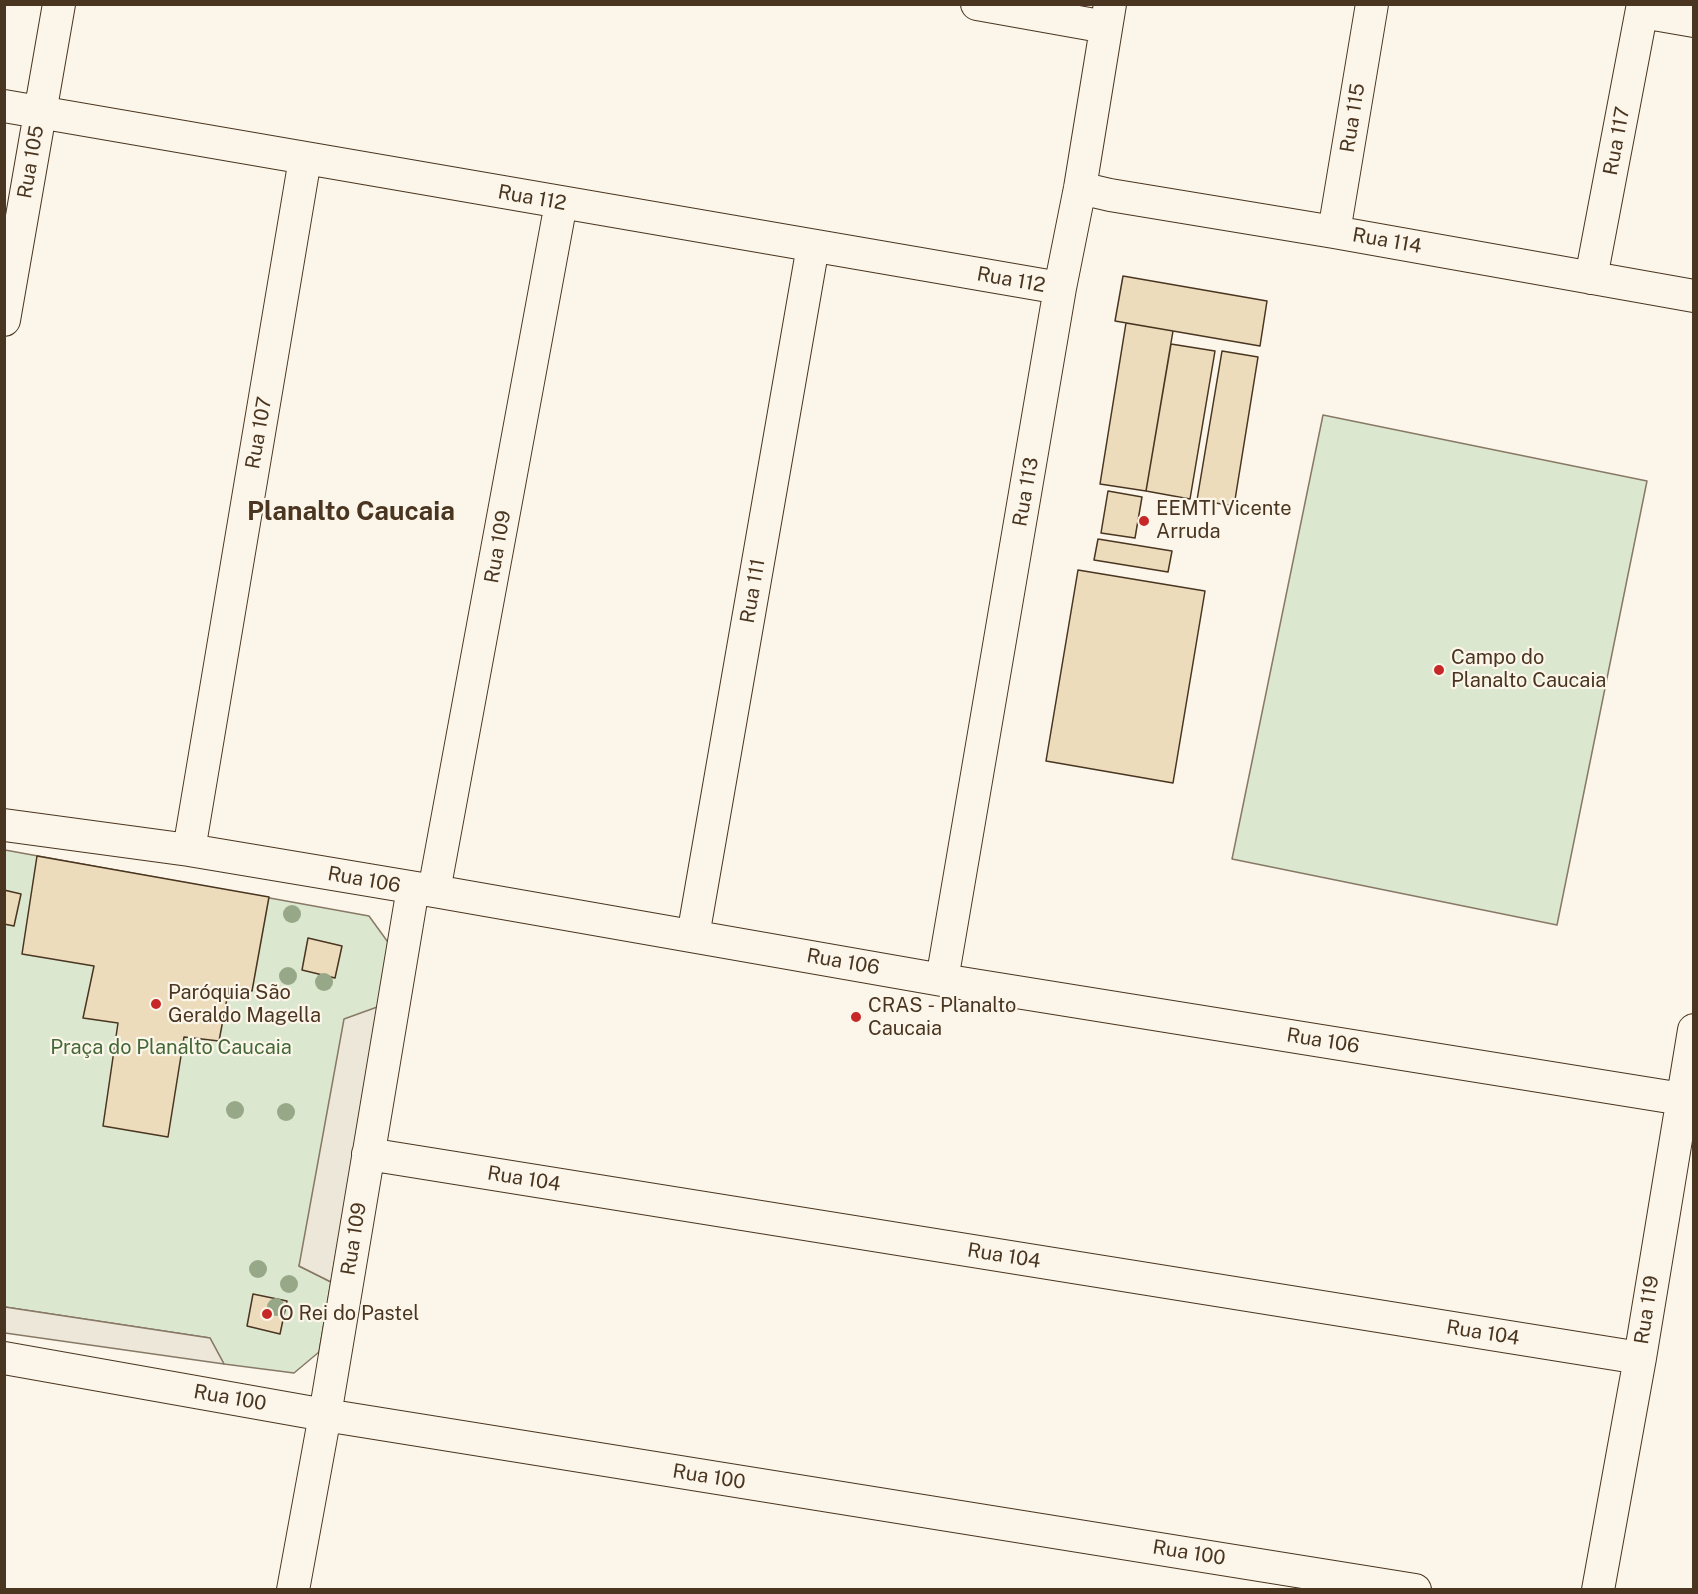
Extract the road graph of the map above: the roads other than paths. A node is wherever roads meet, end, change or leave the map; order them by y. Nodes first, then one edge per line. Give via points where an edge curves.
1 (59, 4) edge
2 (977, 4) edge
3 (1372, 4) edge
4 (1642, 8) edge
5 (1108, 16) edge
6 (1694, 21) edge
7 (4, 106) edge
8 (40, 112) junction
9 (304, 159) junction
10 (1080, 188) junction
11 (561, 203) junction
12 (1334, 232) junction
13 (813, 246) junction
14 (1591, 278) junction
15 (1060, 288) junction
16 (1694, 296) edge
17 (4, 320) edge
18 (4, 825) edge
19 (189, 850) junction
20 (423, 890) junction
21 (693, 936) junction
22 (942, 980) junction
23 (1694, 1030) edge
24 (1682, 1099) junction
25 (368, 1154) junction
26 (4, 1358) edge
27 (1640, 1358) junction
28 (325, 1415) junction
29 (293, 1590) edge
30 (1415, 1590) edge
31 (1598, 1590) edge

1 - 8 street, Rua 105
2 - 5 street
3 - 12 street, Rua 115
4 - 6 street
4 - 14 street, Rua 117
5 - 10 street, Rua 113
7 - 8 street, Rua 112
8 - 9 street, Rua 112
8 - 17 street, Rua 105
9 - 11 street, Rua 112
9 - 19 street, Rua 107
10 - 12 street, Rua 114
10 - 15 street, Rua 113
11 - 13 street, Rua 112
11 - 20 street, Rua 109
12 - 14 street, Rua 114
13 - 15 street, Rua 112
13 - 21 street, Rua 111
14 - 16 street, Rua 114
15 - 22 street, Rua 113
18 - 19 street, Rua 106
19 - 20 street, Rua 106
20 - 21 street, Rua 106
20 - 25 street, Rua 109
21 - 22 street, Rua 106
22 - 24 street, Rua 106
23 - 24 street, Rua 119
24 - 27 street, Rua 119
25 - 27 street, Rua 104
25 - 28 street, Rua 109
26 - 28 street, Rua 100
27 - 31 street, Rua 119
28 - 29 street, Rua 109
28 - 30 street, Rua 100

